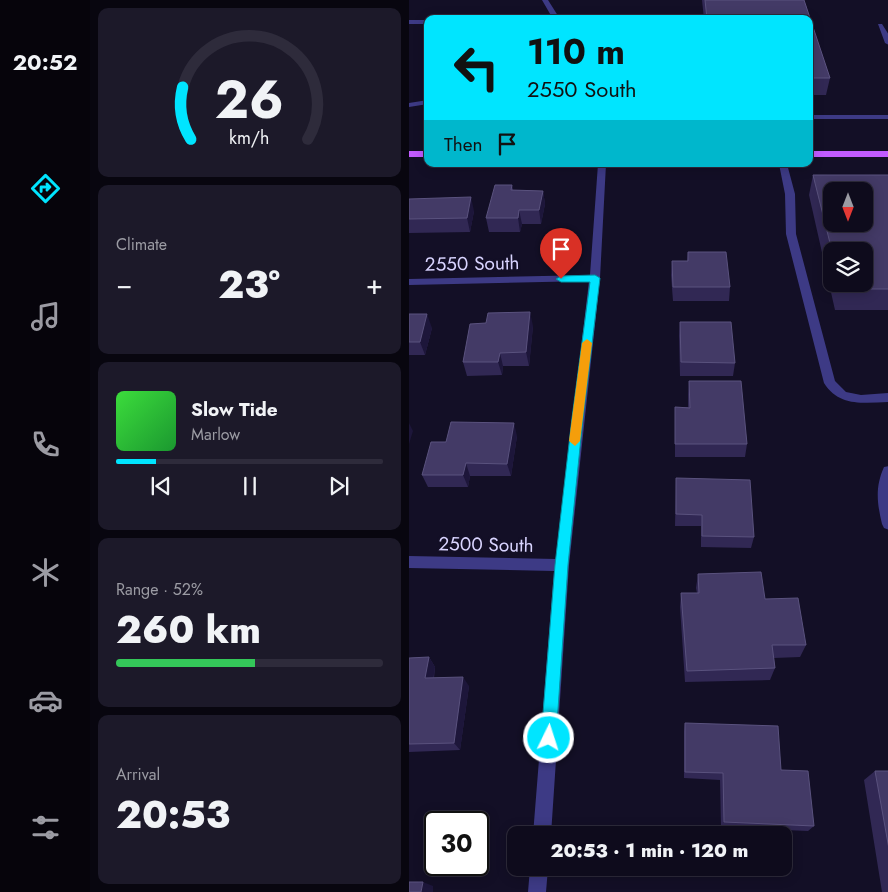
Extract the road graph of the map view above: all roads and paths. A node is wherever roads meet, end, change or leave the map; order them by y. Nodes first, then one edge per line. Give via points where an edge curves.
1 (545, 0) edge
2 (554, 15) edge
3 (409, 22) edge
4 (424, 22) edge
5 (880, 25) dead end
6 (888, 42) edge
7 (424, 103) edge
8 (409, 105) edge
9 (813, 117) edge
10 (888, 117) edge
11 (409, 154) edge
12 (424, 154) edge
13 (813, 154) edge
14 (888, 154) edge
15 (602, 167) edge
16 (784, 167) edge
17 (595, 278) junction
18 (409, 282) edge
19 (888, 397) edge
20 (888, 471) edge
21 (888, 524) edge
22 (409, 562) edge
23 (562, 565) junction
24 (543, 826) edge
25 (538, 876) edge
26 (537, 892) edge

1 - 2 street
3 - 4 street
5 - 6 street
7 - 8 street
9 - 10 street
11 - 12 main road
13 - 14 main road
15 - 17 street
16 - 19 street via 790,194 791,234 830,383 843,396 861,399
17 - 18 street, 2550 South
17 - 23 street
20 - 21 street via 882,497
22 - 23 street, 2500 South
23 - 24 street
25 - 26 street

